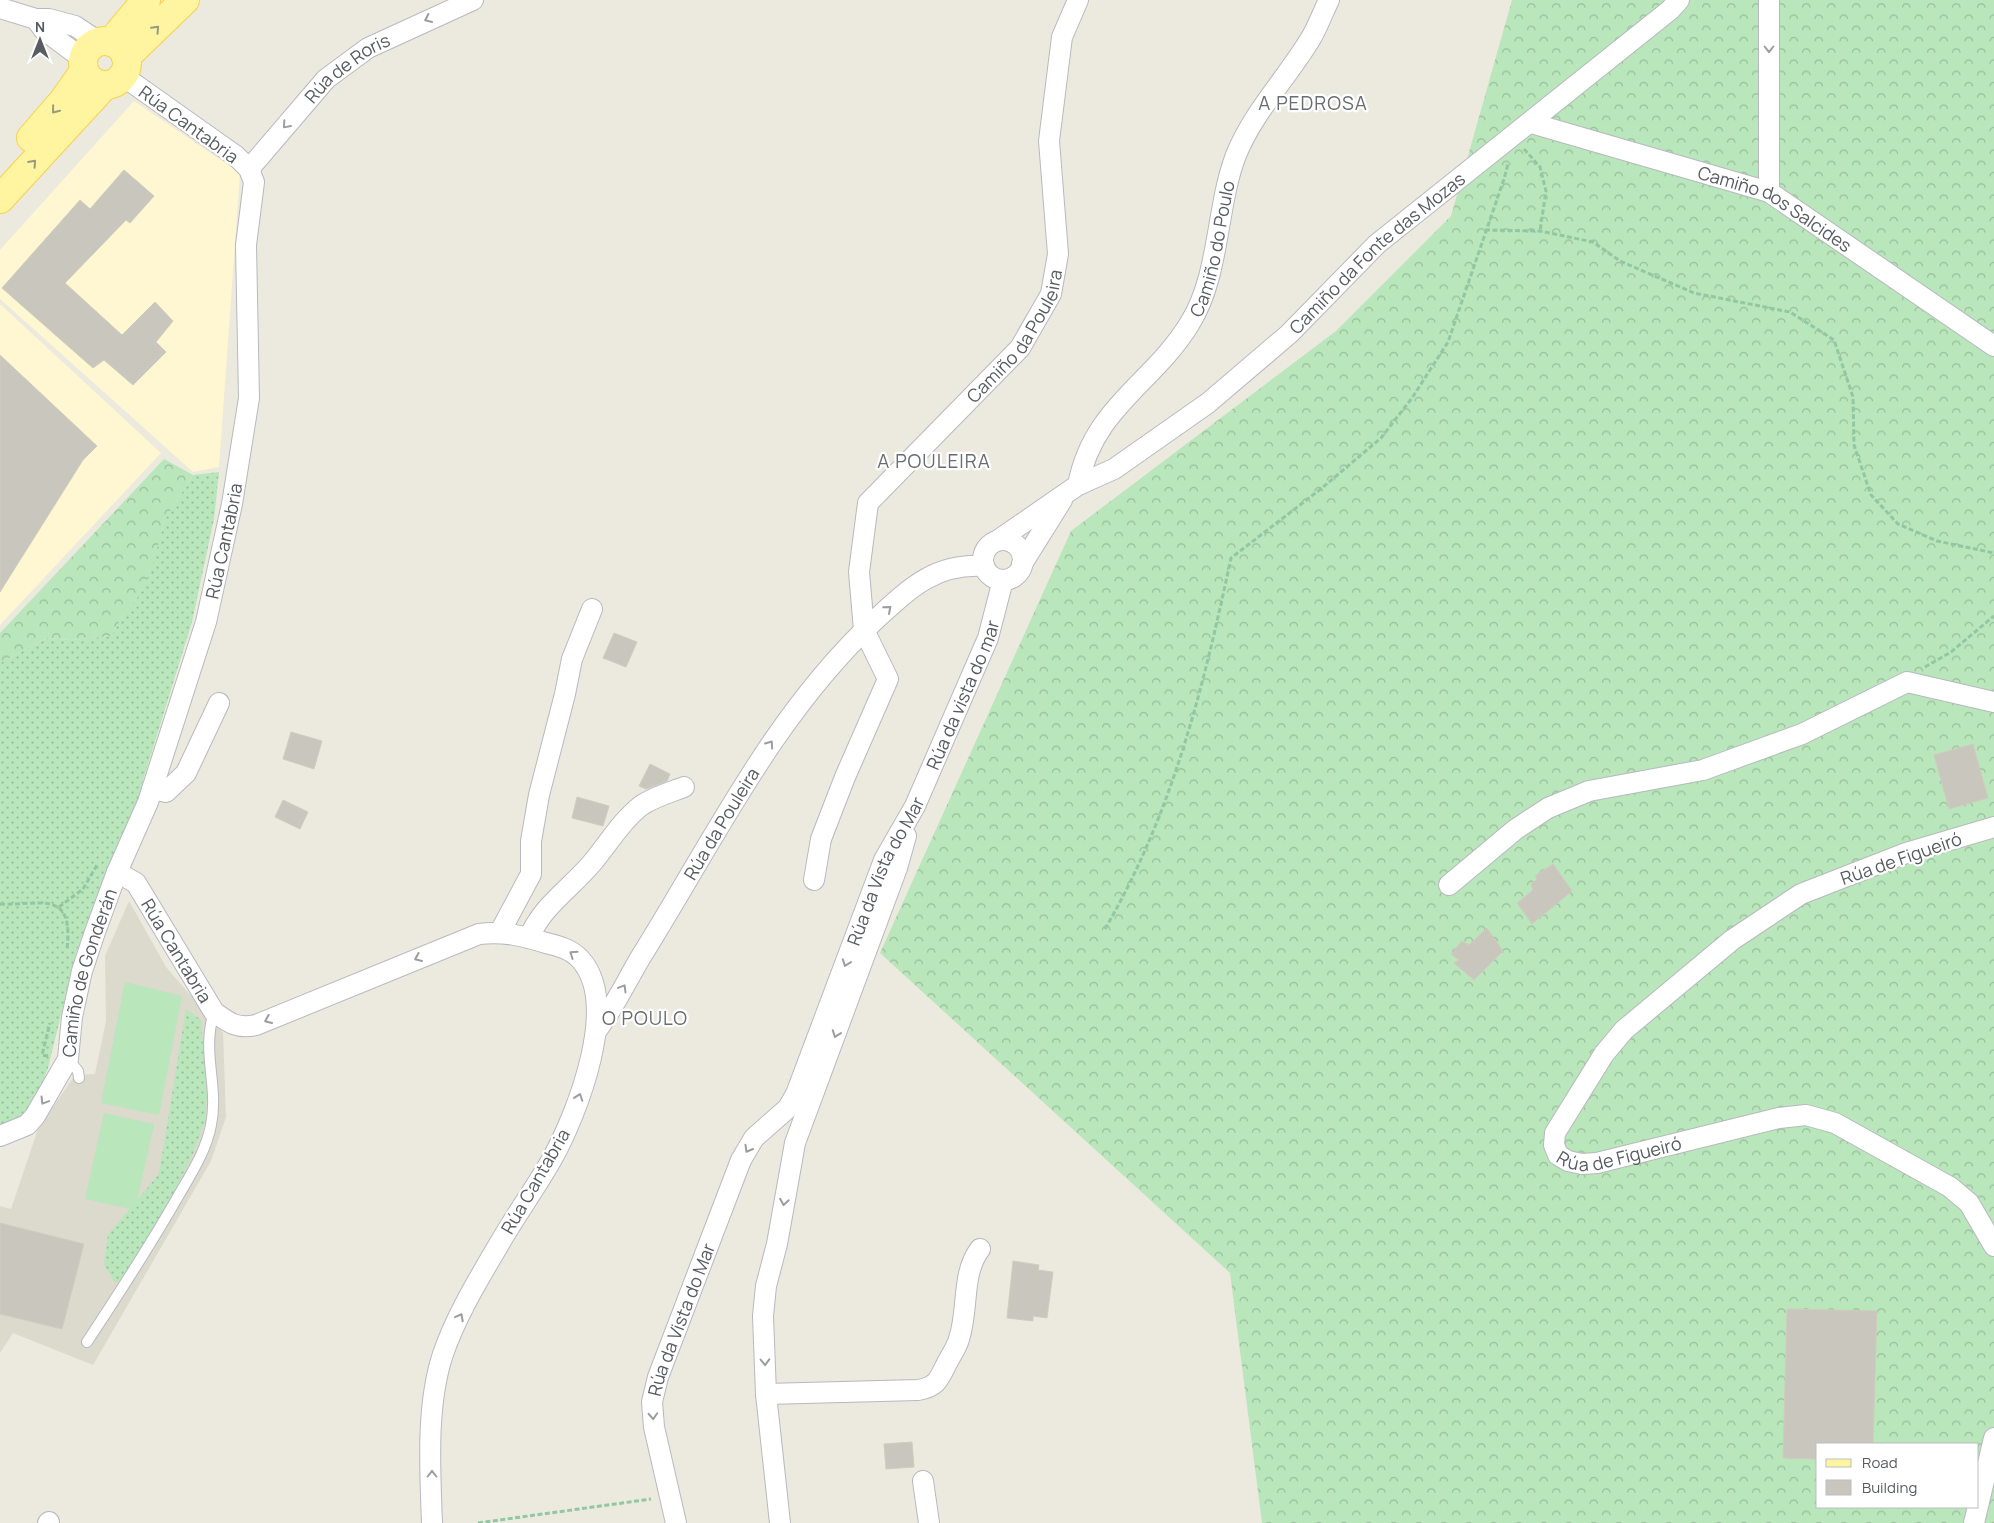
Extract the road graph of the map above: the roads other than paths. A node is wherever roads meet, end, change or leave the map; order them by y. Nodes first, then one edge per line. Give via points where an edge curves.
1 (146, 0) edge
2 (185, 0) edge
3 (473, 0) edge
4 (1078, 0) edge
5 (1329, 0) edge
6 (1679, 0) edge
7 (1769, 0) edge
8 (0, 8) edge
9 (104, 62) junction
10 (1530, 123) junction
11 (248, 169) junction
12 (0, 171) edge
13 (1768, 192) junction
14 (0, 199) edge
15 (1994, 346) edge
16 (1072, 490) junction
17 (997, 541) junction
18 (1022, 564) junction
19 (984, 566) junction
20 (1003, 580) junction
21 (592, 608) dead end
22 (864, 630) junction
23 (1994, 702) edge
24 (219, 703) dead end
25 (684, 786) dead end
26 (152, 789) junction
27 (915, 806) junction
28 (1994, 826) edge
29 (117, 872) junction
30 (814, 880) dead end
31 (1449, 885) dead end
32 (500, 932) junction
33 (529, 938) junction
34 (214, 1012) junction
35 (597, 1030) junction
36 (68, 1060) junction
37 (79, 1078) dead end
38 (803, 1121) junction
39 (765, 1126) junction
40 (0, 1136) edge
41 (1994, 1246) edge
42 (980, 1249) dead end
43 (87, 1342) dead end
44 (766, 1394) junction
45 (1994, 1438) edge
46 (923, 1481) dead end
47 (1979, 1502) edge
48 (1978, 1508) edge
49 (432, 1523) edge
50 (676, 1523) edge
51 (780, 1523) edge
52 (929, 1523) edge
53 (1974, 1523) edge

1 - 9 main road
9 -> 2 main road
3 -> 11 street, Rúa de Roris via 368,48 326,79
4 - 22 street, Camiño da Pouleira via 1062,37 1049,141 1058,254 1051,294 1020,348 868,503 858,572
5 - 16 street, Camiño do Poulo via 1312,37 1254,119 1236,157 1200,305 1178,340 1099,429
6 - 10 street, Camiño da Fonte das Mozas
7 -> 13 street
8 - 9 street, Rúa Cantabria via 75,26
9 - 11 street, Rúa Cantabria via 236,156
9 -> 12 main road
14 -> 9 main road
10 - 13 street, Camiño dos Salcides
10 - 16 street, Camiño da Fonte das Mozas via 1377,244 1289,334 1208,403 1114,469
11 - 26 street, Rúa Cantabria via 254,182 246,245 248,398 245,432 206,622
13 - 15 street, Camiño dos Salcides
16 - 17 street, Camiño da Fonte das Mozas
16 - 18 street via 1046,522
17 - 18 street via 1014,544 1022,555
17 - 19 street via 987,548
18 - 20 street via 1015,575
19 - 20 street via 992,576
22 -> 19 street, Rúa da Pouleira via 904,594 936,573 959,566
20 - 27 street, Rúa da vista do mar via 988,638
21 - 32 street via 572,659 539,796 531,841 531,874
22 - 30 street via 888,679 821,839
35 -> 22 street, Rúa da Pouleira via 768,747 810,691
23 - 31 street via 1907,682 1802,734 1703,770 1589,791 1548,808 1516,829
24 - 26 street via 186,774 166,792
25 - 33 street via 643,804 630,815 590,865 546,908
26 - 29 street, Rúa Cantabria
27 -> 38 street, Rúa da Vista do Mar via 897,868
27 -> 39 street, Rúa da Vista do Mar via 884,860 796,1094 788,1108
28 - 41 street, Rúa de Figueiró via 1906,853 1802,894 1732,940 1624,1030 1604,1054 1558,1125 1554,1145 1558,1155 1568,1161 1598,1163 1779,1118 1806,1116 1835,1124 1950,1186 1969,1203
29 - 34 street, Rúa Cantabria via 136,883
29 - 36 street, Camiño de Gonderán via 82,971 72,1017
32 - 33 street, Rúa Cantabria
32 -> 34 street, Rúa Cantabria via 480,934 444,947 256,1025 242,1028
35 -> 33 street, Rúa Cantabria via 594,985 580,958 566,949
34 - 43 lane via 208,1031 213,1093 211,1125 200,1158 141,1260
49 -> 35 street, Rúa Cantabria via 432,1407 444,1354 453,1330 499,1244 553,1158 577,1104
36 - 37 lane via 78,1071
36 -> 40 street, Camiño de Gonderán via 27,1125
38 - 39 street
38 -> 44 street, Rúa da Vista do Mar via 790,1160 777,1244 766,1286 763,1316
39 -> 50 street, Rúa da Vista do Mar via 741,1160 658,1377 652,1402 654,1427
42 - 44 street via 972,1259 969,1271 959,1339 942,1373 930,1388
44 - 51 street, Rúa da Vista do Mar
45 - 47 street
46 - 52 street
48 - 53 street

